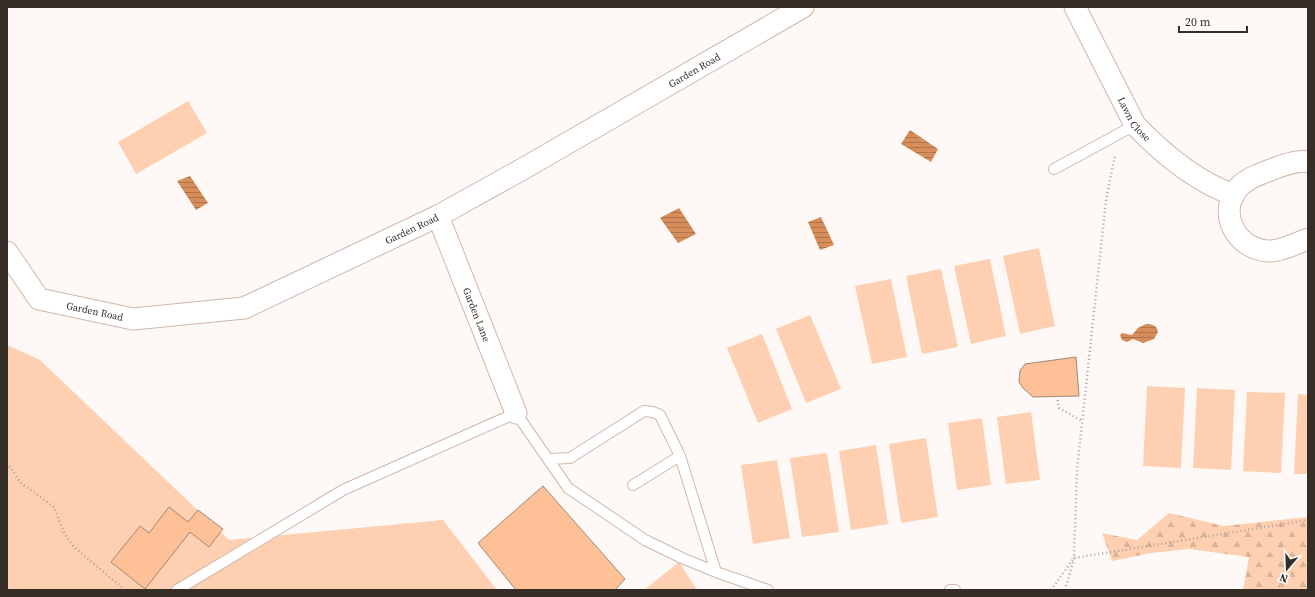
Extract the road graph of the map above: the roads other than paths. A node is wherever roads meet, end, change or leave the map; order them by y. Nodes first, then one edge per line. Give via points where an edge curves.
1 (803, 7) edge
2 (1076, 7) edge
3 (1127, 129) junction
4 (1308, 162) edge
5 (1054, 169) dead end
6 (1234, 196) junction
7 (438, 216) junction
8 (1308, 239) edge
9 (7, 252) edge
10 (516, 413) junction
11 (680, 456) junction
12 (548, 459) junction
13 (633, 485) dead end
14 (716, 572) junction
15 (177, 590) edge
16 (768, 590) edge
17 (950, 590) edge
18 (955, 590) edge

1 - 7 street, Garden Road
2 - 3 street, Lawn Close
3 - 5 lane
3 - 6 street, Lawn Close via 1149,140 1190,173 1216,189
4 - 6 street via 1290,163 1246,180
6 - 8 street via 1229,213 1232,225 1238,237 1247,245 1259,250 1272,251
7 - 9 street, Garden Road via 244,308 134,319 39,299
7 - 10 street, Garden Lane
10 - 12 lane
10 - 15 lane via 343,490
11 - 12 lane via 660,415 644,411 570,458
11 - 13 lane
11 - 14 lane
12 - 14 lane via 568,488 633,532
14 - 16 lane
17 - 18 lane

